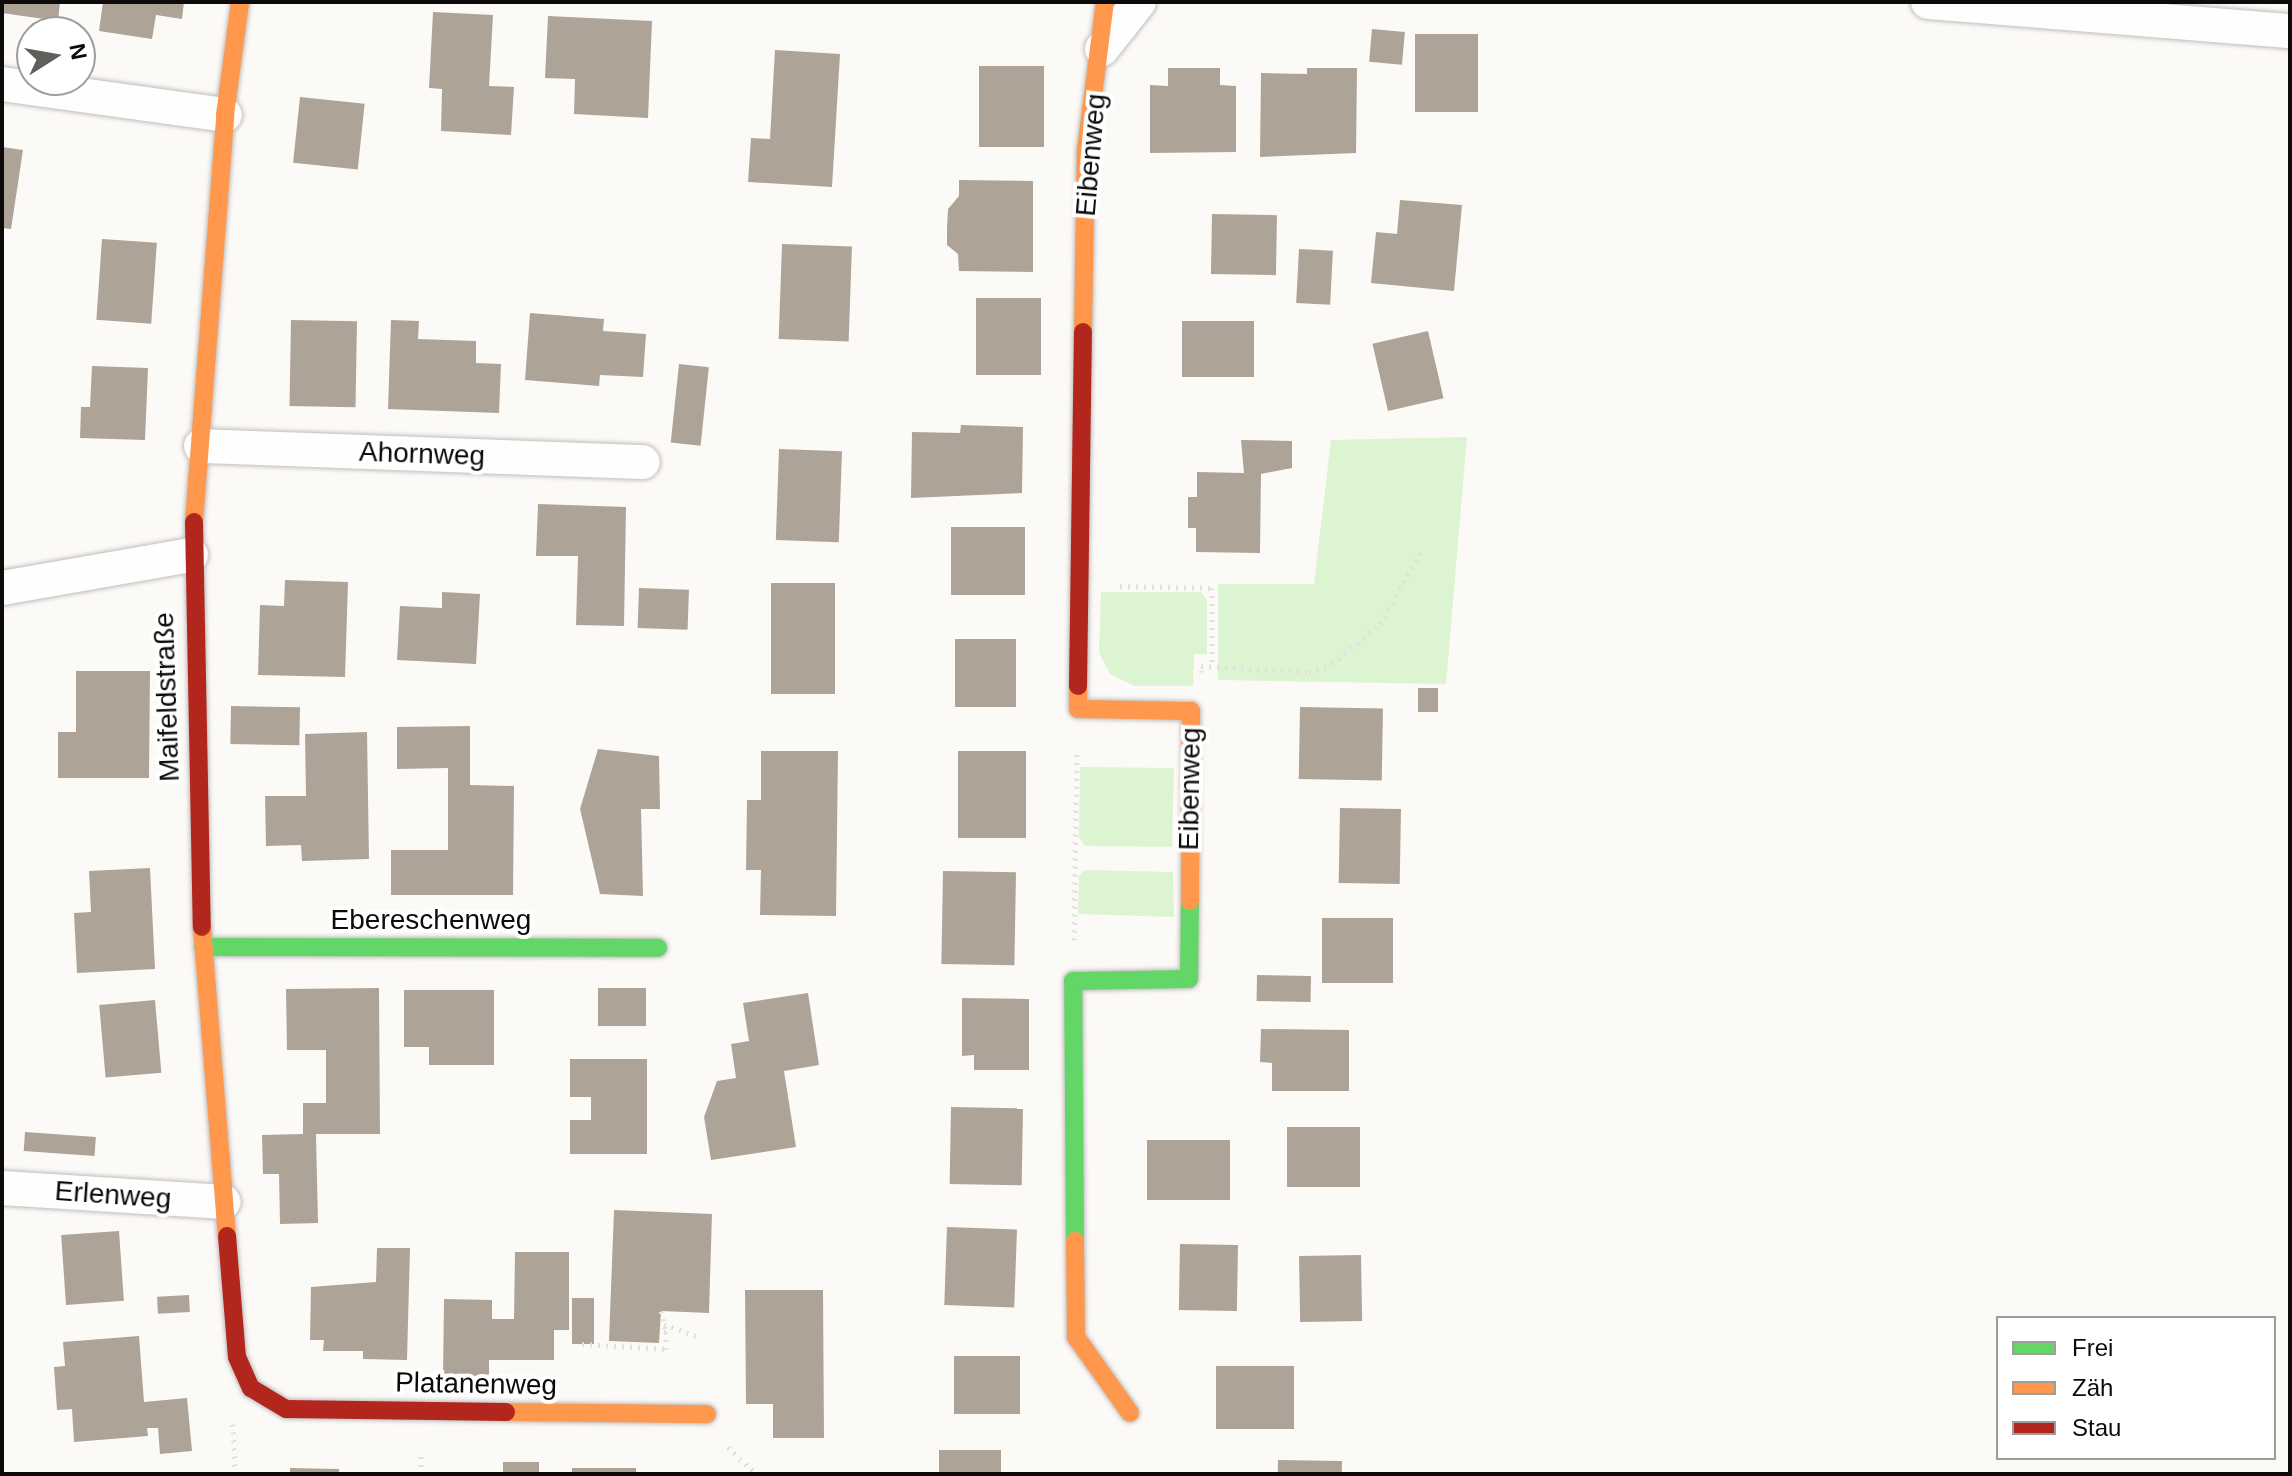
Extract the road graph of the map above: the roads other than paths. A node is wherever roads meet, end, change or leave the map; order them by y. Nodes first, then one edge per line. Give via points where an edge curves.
1 (240, 2) edge
2 (1105, 2) edge
3 (1139, 2) edge
4 (1928, 2) edge
5 (2290, 31) edge
6 (1102, 49) junction
7 (2, 84) edge
8 (225, 115) junction
9 (201, 446) junction
10 (643, 462) dead end
11 (191, 555) junction
12 (2, 588) edge
13 (203, 947) junction
14 (658, 948) dead end
15 (2, 1188) edge
16 (224, 1202) junction
17 (251, 1388) joint
18 (1130, 1413) dead end
19 (707, 1414) dead end

1 - 8 street, Maifeldstraße
2 - 6 street, Eibenweg
3 - 6 street, Eibenweg
4 - 5 street
6 - 18 street, Eibenweg via 1086,150 1078,709 1191,711 1189,979 1073,981 1076,1337
7 - 8 street
8 - 9 street, Maifeldstraße
9 - 10 street, Ahornweg
9 - 11 street, Maifeldstraße
11 - 12 street
11 - 13 street, Maifeldstraße
13 - 14 street, Ebereschenweg
13 - 16 street, Maifeldstraße
15 - 16 street, Erlenweg
16 - 17 street, Maifeldstraße via 237,1357
17 - 19 street, Platanenweg via 286,1409

